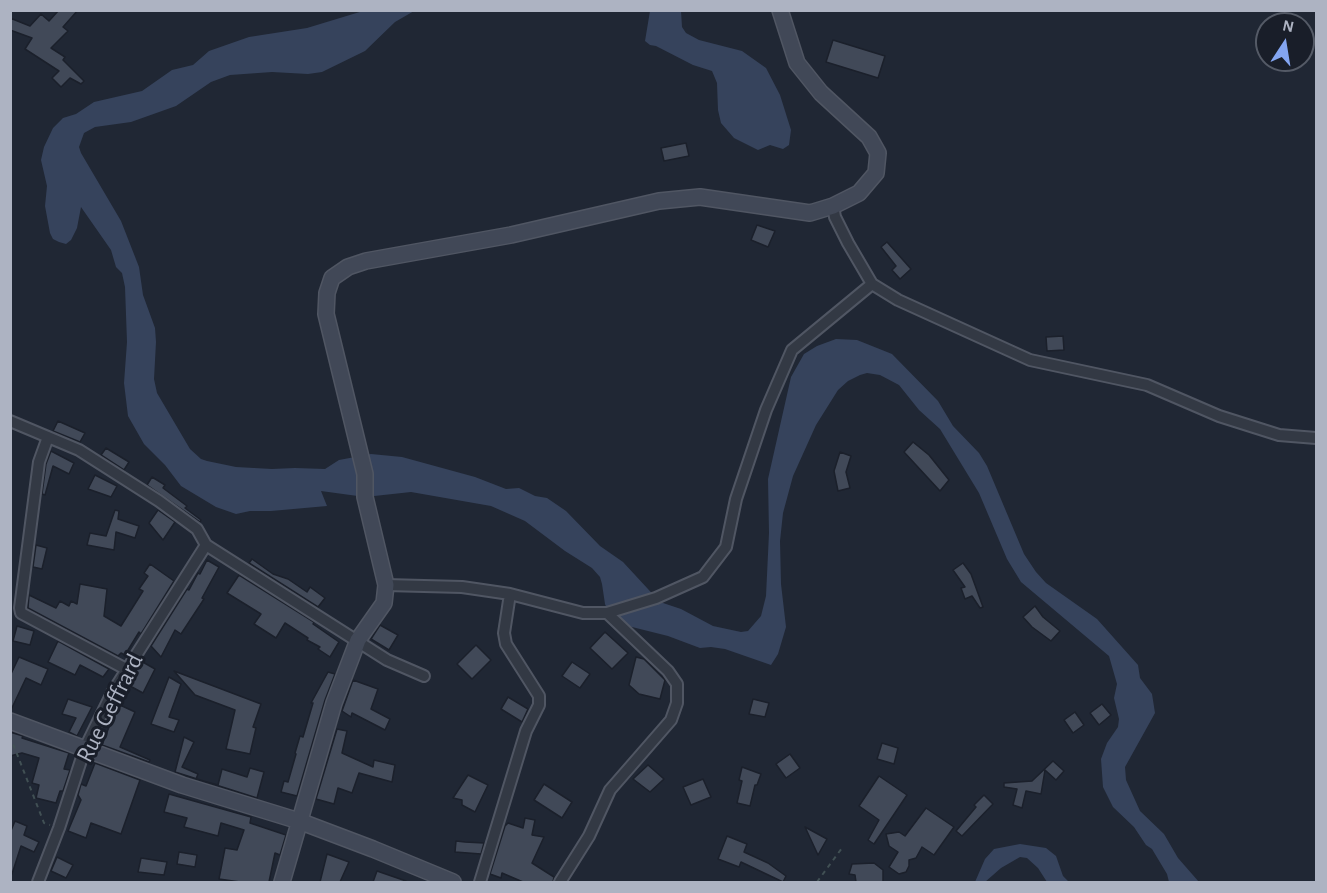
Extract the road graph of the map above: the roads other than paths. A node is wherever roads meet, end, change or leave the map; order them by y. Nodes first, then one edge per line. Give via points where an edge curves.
1 (780, 10) edge
2 (832, 206) junction
3 (872, 284) junction
4 (10, 422) edge
5 (48, 437) junction
6 (1317, 438) edge
7 (206, 545) junction
8 (386, 585) junction
9 (510, 594) junction
10 (607, 613) junction
11 (358, 640) junction
12 (126, 669) junction
13 (424, 676) dead end
14 (10, 721) edge
15 (85, 748) junction
16 (299, 821) junction
17 (38, 882) edge
18 (282, 882) edge
19 (453, 882) edge
20 (480, 882) edge
21 (561, 882) edge

1 - 2 street via 797,63 821,93 869,137 878,153 876,173 868,183 859,193
2 - 3 street
2 - 8 street via 810,213 700,197 659,201 511,235 366,261 332,278 326,314 365,474 365,497
3 - 6 street via 897,300 1030,360 1147,386 1219,416 1279,435
3 - 10 street via 792,350 766,410 736,499 726,547 703,577 656,598
4 - 5 street
5 - 7 street via 79,450 159,501 197,530
5 - 12 street via 39,462 21,613
7 - 11 street
7 - 12 street, Rue Geffrard
8 - 9 street via 462,586
8 - 11 street via 384,603
9 - 10 street via 583,613
9 - 20 street via 506,644 539,696 539,705 526,731
10 - 21 street via 668,670 677,684 677,703 671,720 609,790 589,836
11 - 13 street via 387,660
11 - 16 street via 334,702
12 - 15 street, Rue Geffrard
14 - 15 street
15 - 16 street via 182,785
15 - 17 street, Rue Geffrard
16 - 18 street
16 - 19 street

